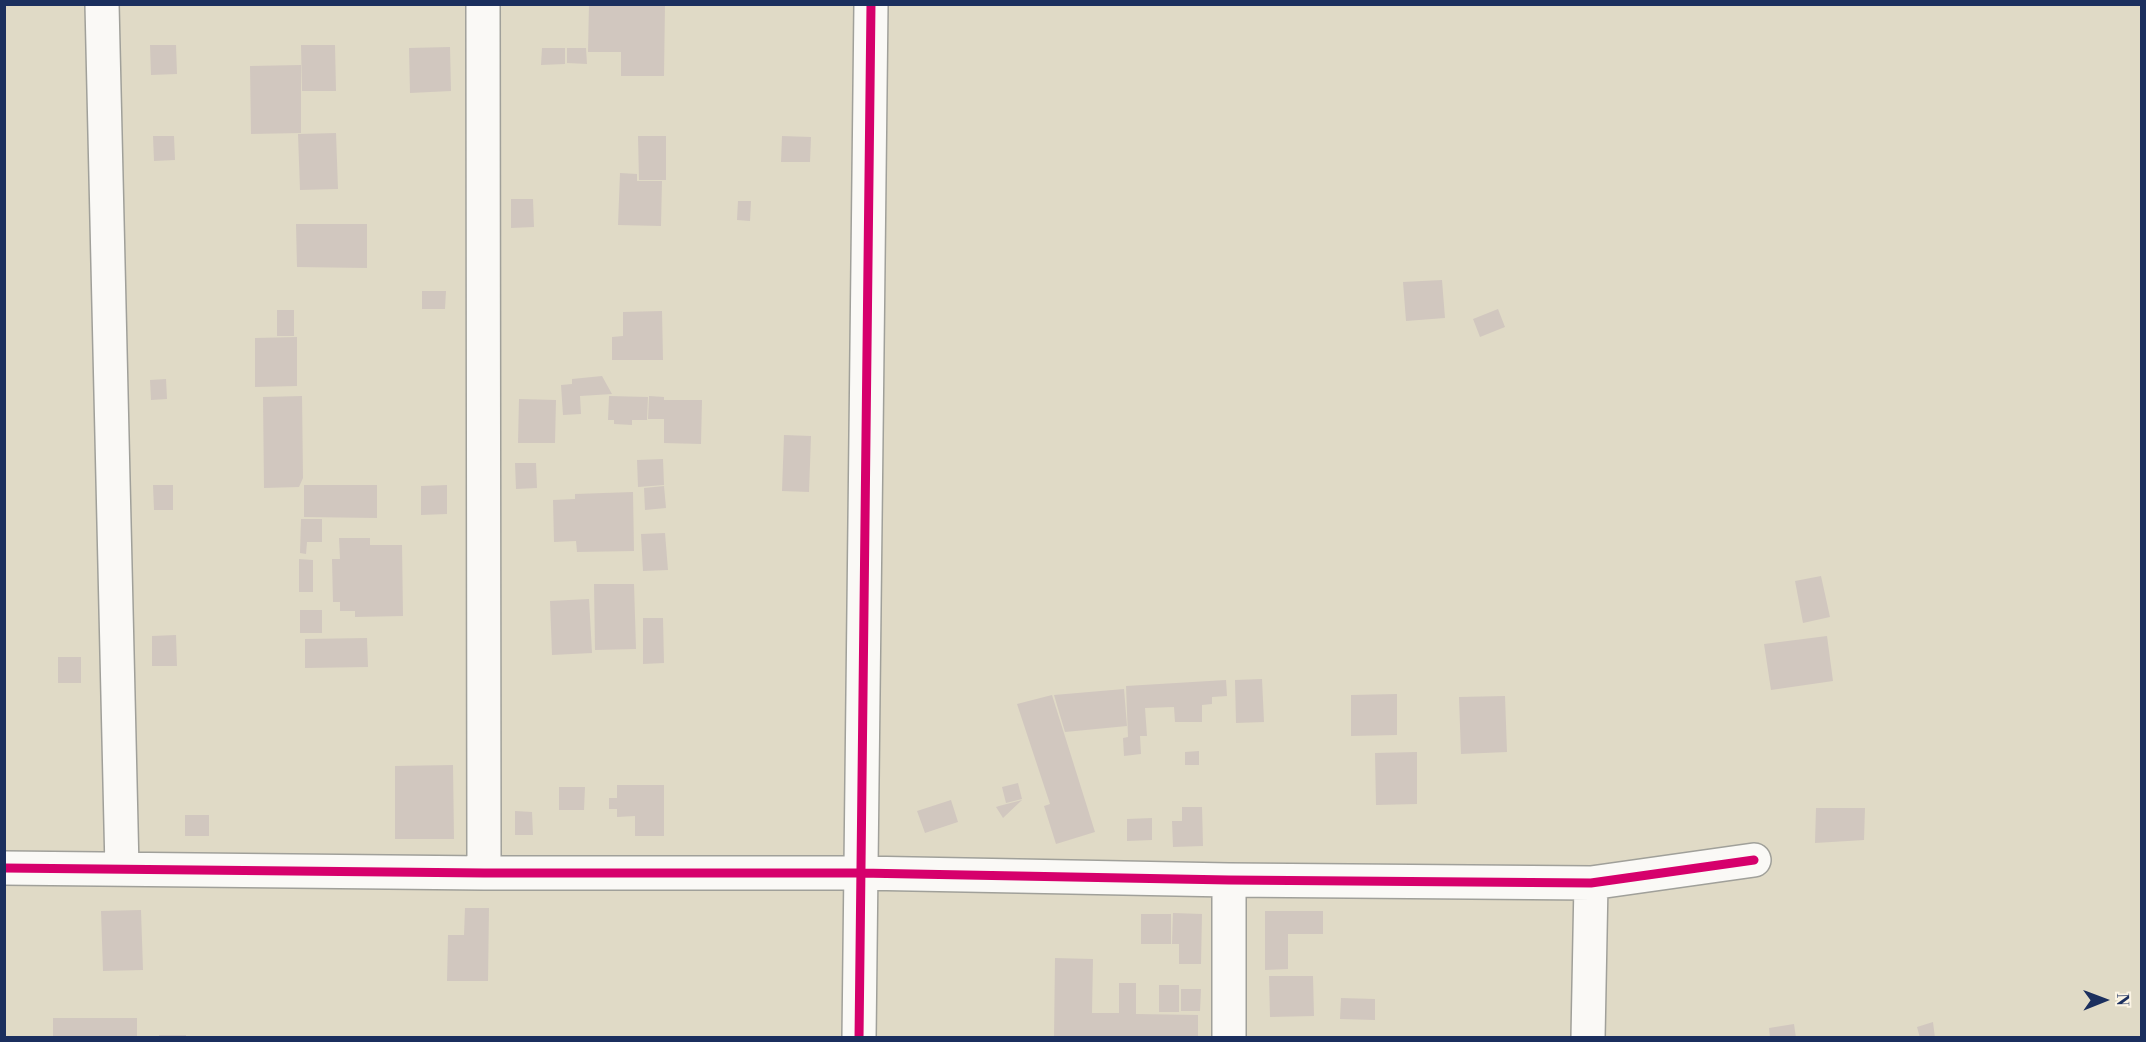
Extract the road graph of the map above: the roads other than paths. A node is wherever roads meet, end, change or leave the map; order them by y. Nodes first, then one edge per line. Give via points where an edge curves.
1 (102, 4) edge
2 (483, 4) edge
3 (871, 4) edge
4 (1754, 860) dead end
5 (4, 868) edge
6 (122, 869) junction
7 (484, 873) junction
8 (860, 873) junction
9 (1229, 880) junction
10 (1591, 883) junction
11 (859, 1038) edge
12 (1229, 1038) edge
13 (1588, 1038) edge

1 - 6 street
2 - 7 street
3 - 8 street
4 - 10 street
5 - 6 street
6 - 7 street
7 - 8 street
8 - 9 street
8 - 11 street
9 - 10 street
9 - 12 street
10 - 13 street

